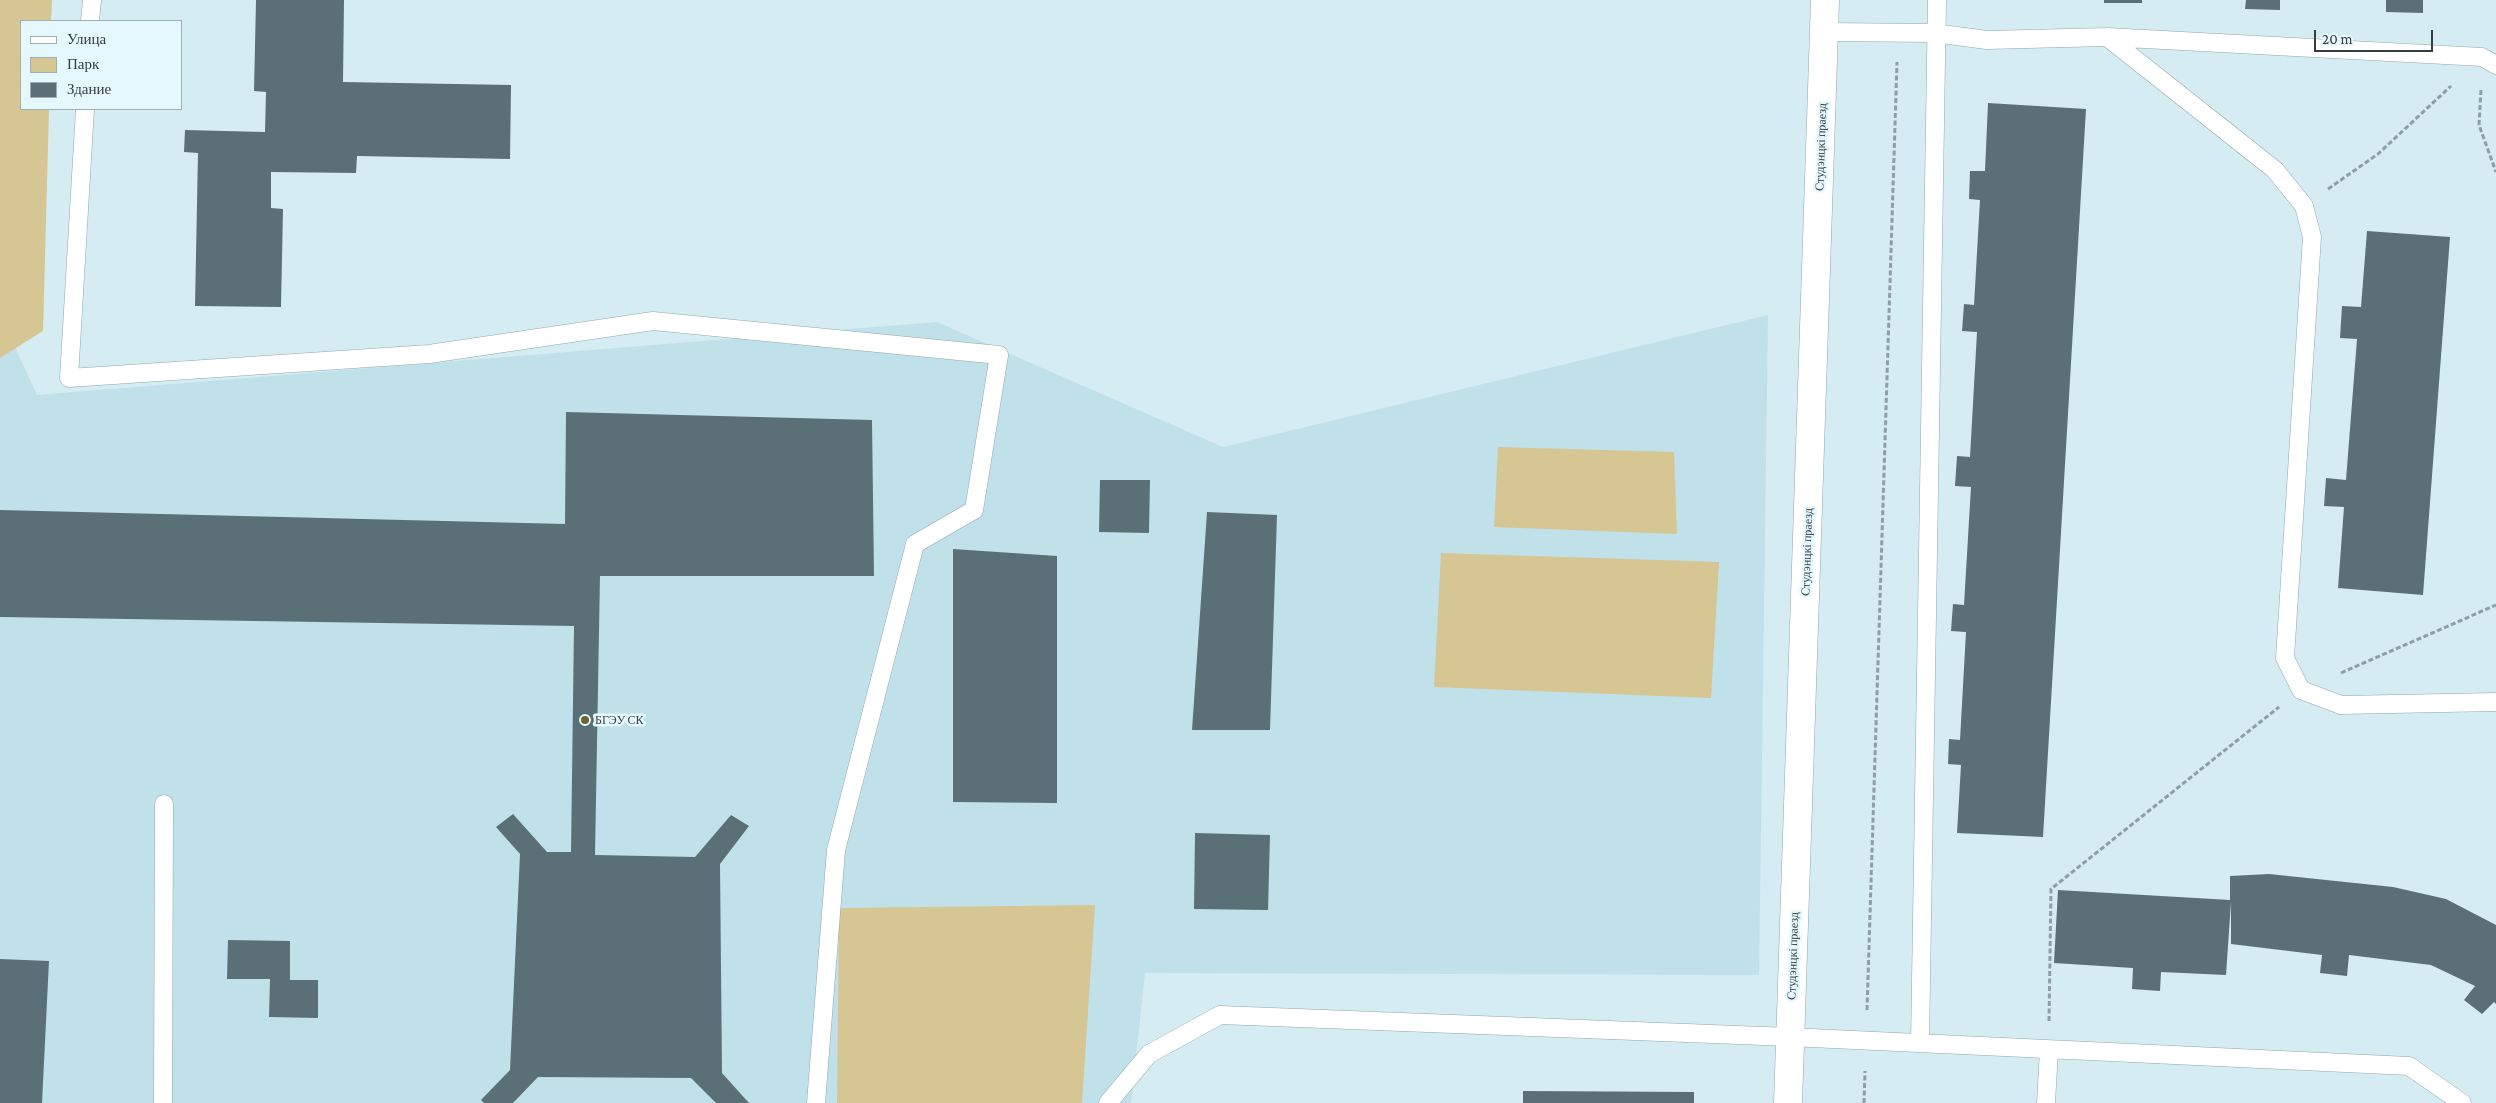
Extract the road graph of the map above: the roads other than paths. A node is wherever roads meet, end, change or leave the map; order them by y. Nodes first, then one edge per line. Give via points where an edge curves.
1 (92, 0) edge
2 (1825, 0) edge
3 (1937, 0) edge
4 (90, 20) edge
5 (1825, 32) junction
6 (1934, 33) junction
7 (2107, 38) junction
8 (2489, 61) edge
9 (85, 110) edge
10 (2496, 702) edge
11 (164, 804) dead end
12 (1790, 1037) junction
13 (1920, 1044) junction
14 (2048, 1050) junction
15 (162, 1103) edge
16 (816, 1103) edge
17 (1108, 1103) edge
18 (1788, 1103) edge
19 (2046, 1103) edge
20 (2462, 1103) edge

1 - 4 lane
2 - 5 street, Студэнцкі праезд
3 - 6 lane
5 - 6 lane
5 - 12 street, Студэнцкі праезд
6 - 7 lane via 1987,40
6 - 13 lane
7 - 8 lane
7 - 10 lane via 2275,170 2304,206 2312,237 2285,658 2301,690 2341,705
9 - 16 lane via 69,378 429,354 653,321 999,355 974,510 915,544 836,850
11 - 15 lane
12 - 13 lane
12 - 17 lane via 1220,1015 1149,1054
12 - 18 street, Студэнцкі праезд
13 - 14 lane
14 - 19 lane
14 - 20 lane via 2410,1066

